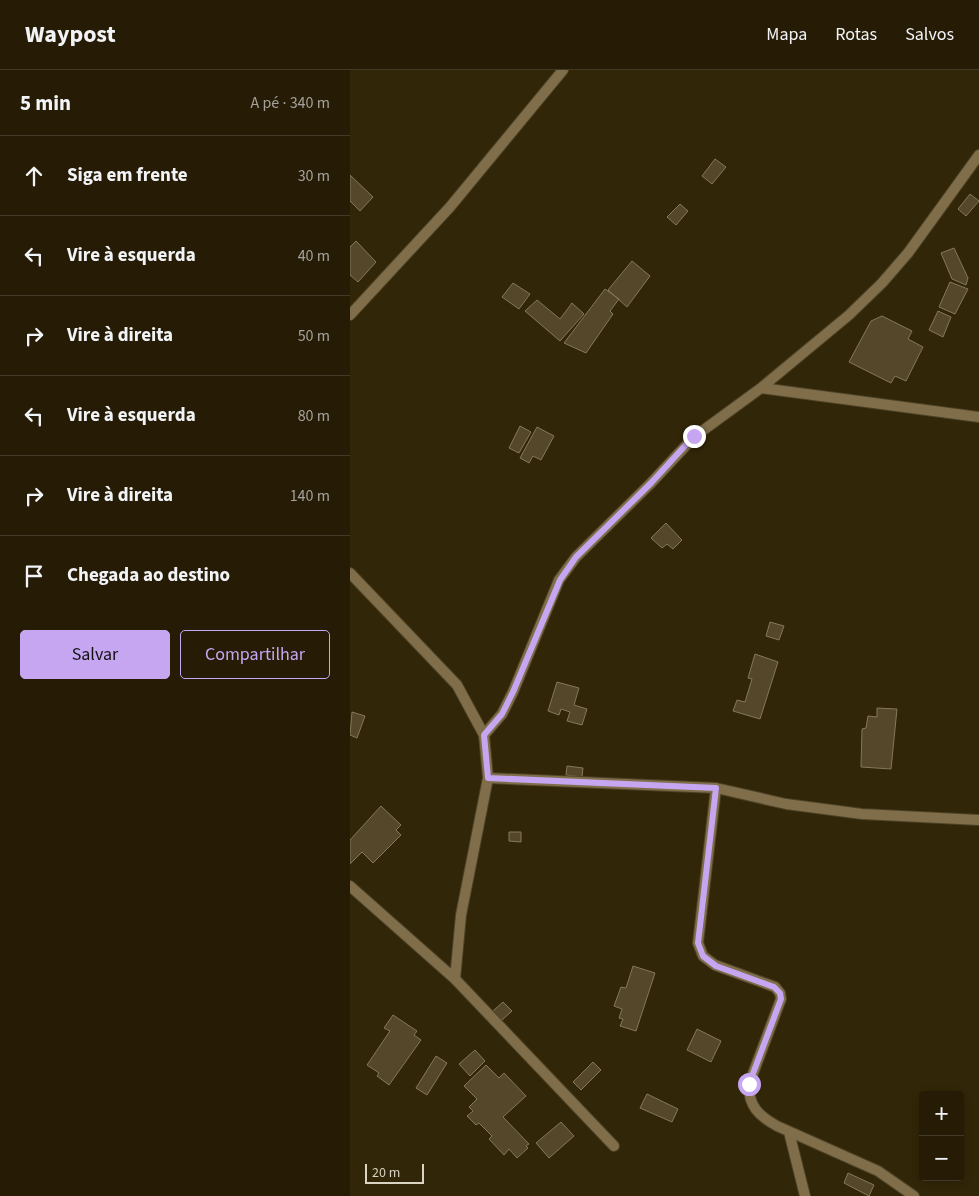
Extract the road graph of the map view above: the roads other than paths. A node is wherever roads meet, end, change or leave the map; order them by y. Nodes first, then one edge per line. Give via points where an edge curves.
1 (563, 70) edge
2 (979, 154) edge
3 (350, 315) edge
4 (761, 388) junction
5 (979, 416) edge
6 (350, 572) edge
7 (484, 735) junction
8 (488, 778) junction
9 (716, 788) junction
10 (979, 820) edge
11 (350, 886) edge
12 (455, 979) junction
13 (789, 1132) junction
14 (614, 1146) dead end
15 (805, 1196) edge
16 (914, 1196) edge

1 - 3 street via 450,207
2 - 4 street via 882,284
4 - 5 street
4 - 7 street via 694,436 576,557 560,580 502,714
6 - 7 street via 457,685
7 - 8 street
8 - 9 street
8 - 12 street via 461,916
9 - 10 street via 786,804
9 - 13 street via 698,943 703,956 716,966 774,987 780,993 781,999 749,1084 749,1094 752,1107 762,1117
11 - 12 street
12 - 14 street
13 - 15 street
13 - 16 street via 878,1171

